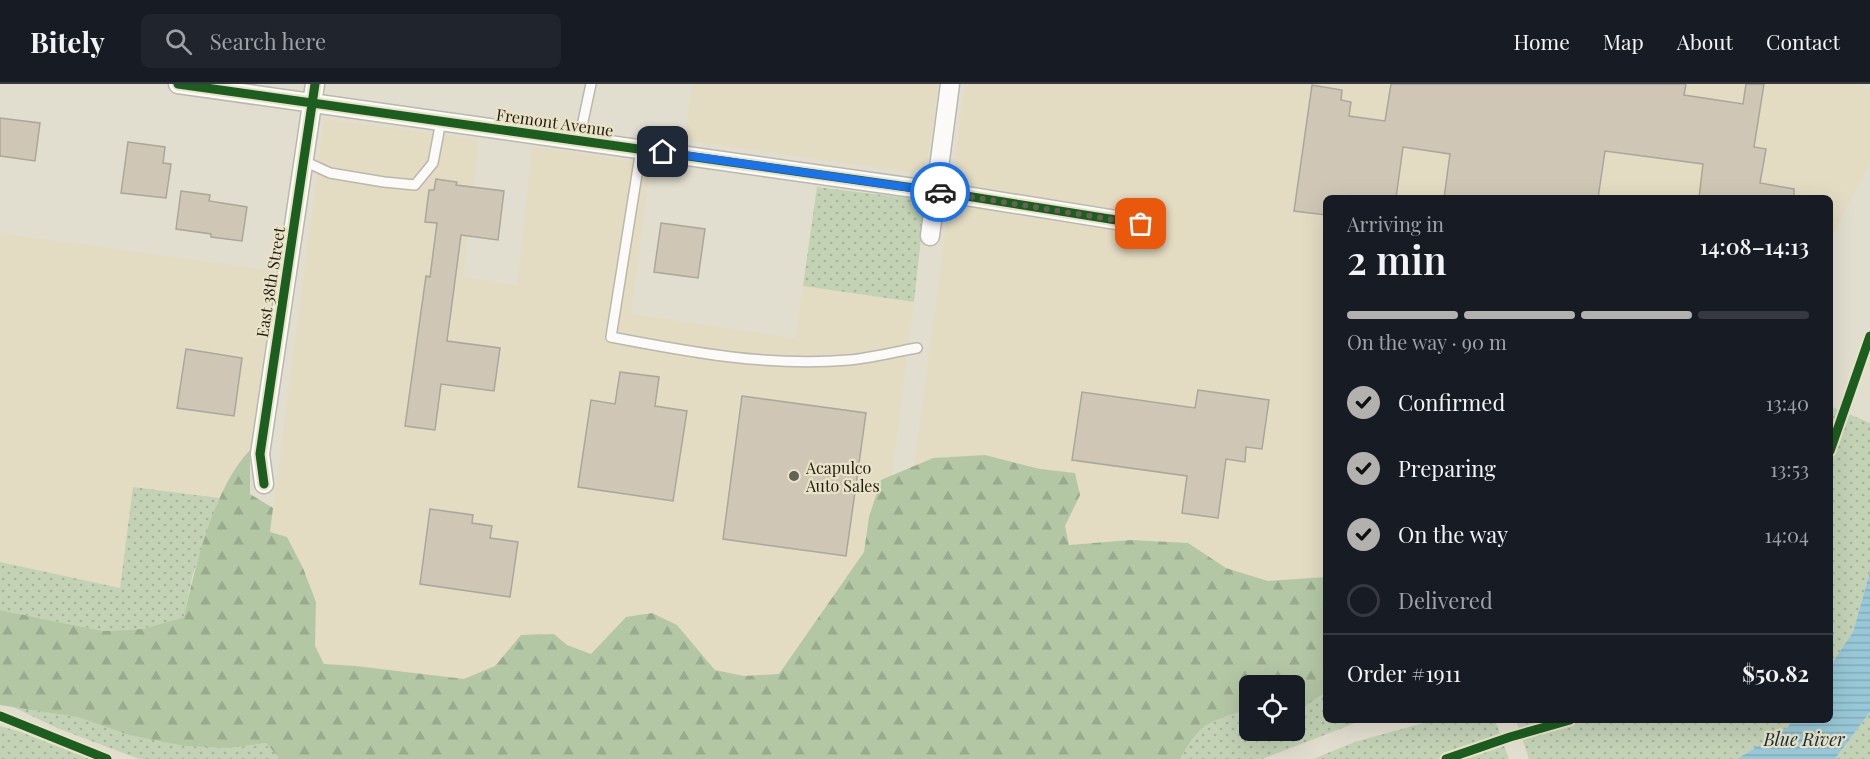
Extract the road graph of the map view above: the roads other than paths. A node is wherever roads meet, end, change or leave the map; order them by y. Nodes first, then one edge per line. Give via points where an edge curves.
1 (178, 84) edge
2 (315, 84) edge
3 (591, 84) edge
4 (950, 84) edge
5 (313, 103) junction
6 (441, 121) junction
7 (579, 141) junction
8 (641, 149) junction
9 (304, 161) junction
10 (935, 191) junction
11 (1141, 224) dead end
12 (930, 236) dead end
13 (917, 348) dead end
14 (264, 484) dead end

1 - 5 street, Fremont Avenue
2 - 5 street, East 38th Street
3 - 7 lane
4 - 10 street
5 - 6 street, Fremont Avenue
5 - 9 street, East 38th Street
6 - 7 street, Fremont Avenue
6 - 9 lane via 433,163 415,185 330,173
7 - 8 street, Fremont Avenue
8 - 10 street, Fremont Avenue
8 - 13 lane via 611,337 695,353 787,362 849,360
9 - 14 street, East 38th Street via 260,454
10 - 11 street, Fremont Avenue
10 - 12 street

